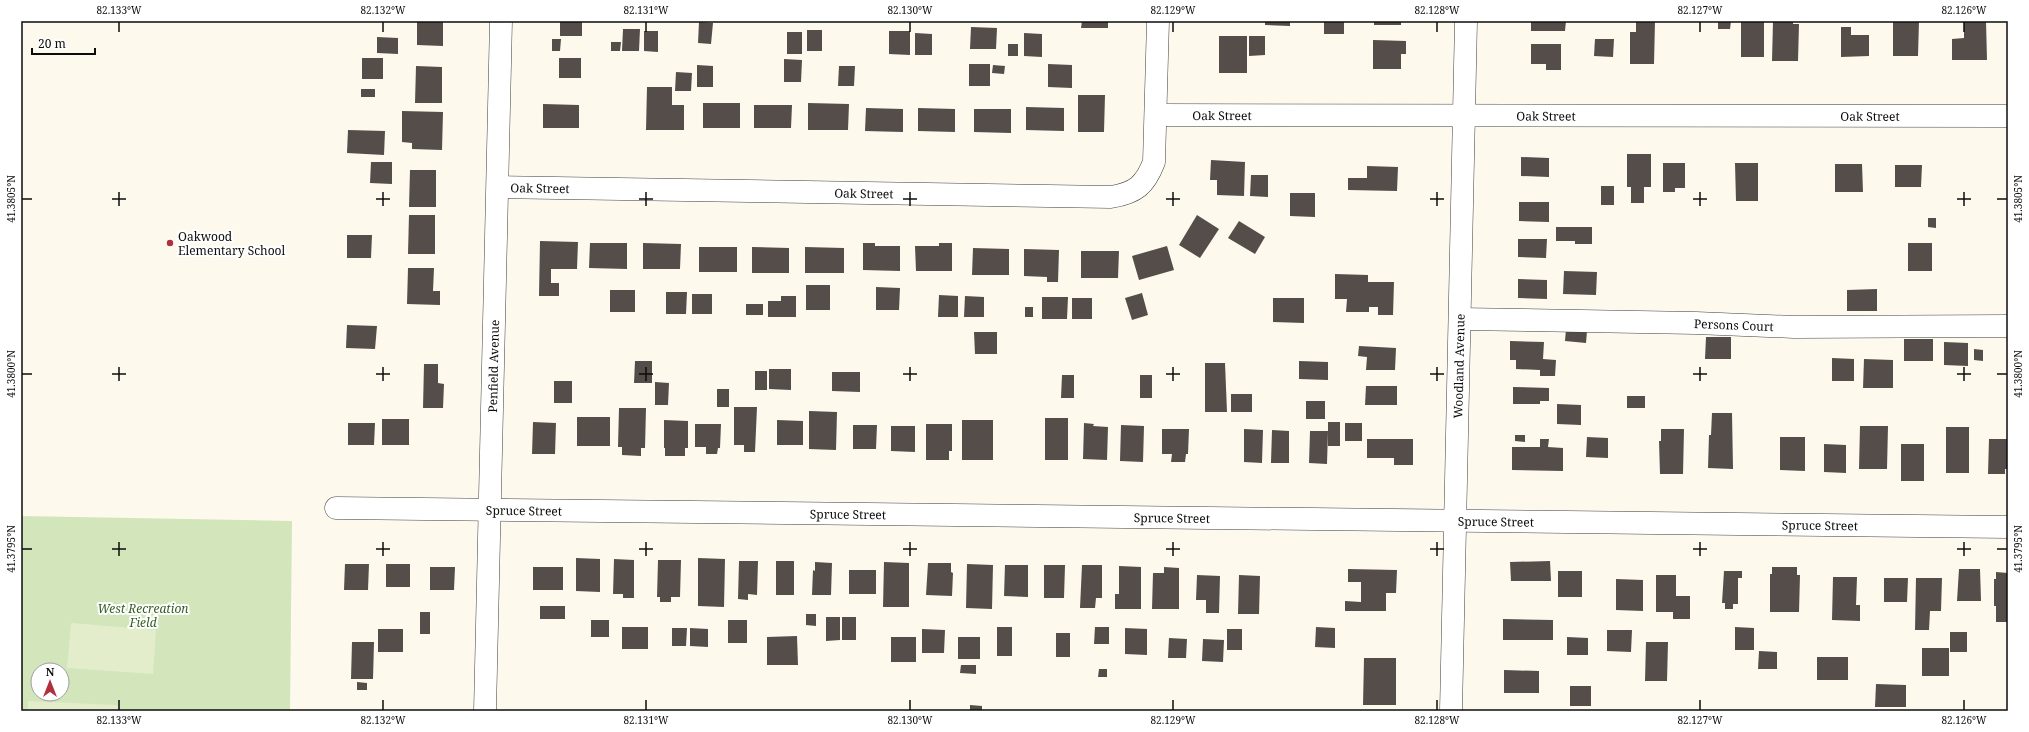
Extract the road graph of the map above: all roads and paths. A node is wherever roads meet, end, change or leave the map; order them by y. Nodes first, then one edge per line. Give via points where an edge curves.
1 (501, 21) edge
2 (1158, 21) edge
3 (1466, 21) edge
4 (1156, 115) junction
5 (1464, 116) junction
6 (2008, 116) edge
7 (498, 187) junction
8 (1460, 319) junction
9 (2008, 326) edge
10 (336, 508) dead end
11 (489, 509) junction
12 (1455, 520) junction
13 (2008, 527) edge
14 (485, 711) edge
15 (1451, 711) edge

1 - 7 street, Penfield Avenue
2 - 4 street
3 - 5 street, Woodland Avenue
4 - 5 street, Oak Street
4 - 7 street, Oak Street via 1154,162 1149,176 1133,191 1111,197
5 - 6 street, Oak Street
5 - 8 street, Woodland Avenue
7 - 11 street, Penfield Avenue
8 - 9 street, Persons Court via 1794,327
8 - 12 street, Woodland Avenue
10 - 11 street, Spruce Street
11 - 12 street, Spruce Street
11 - 14 street, Penfield Avenue
12 - 13 street, Spruce Street
12 - 15 street, Woodland Avenue

